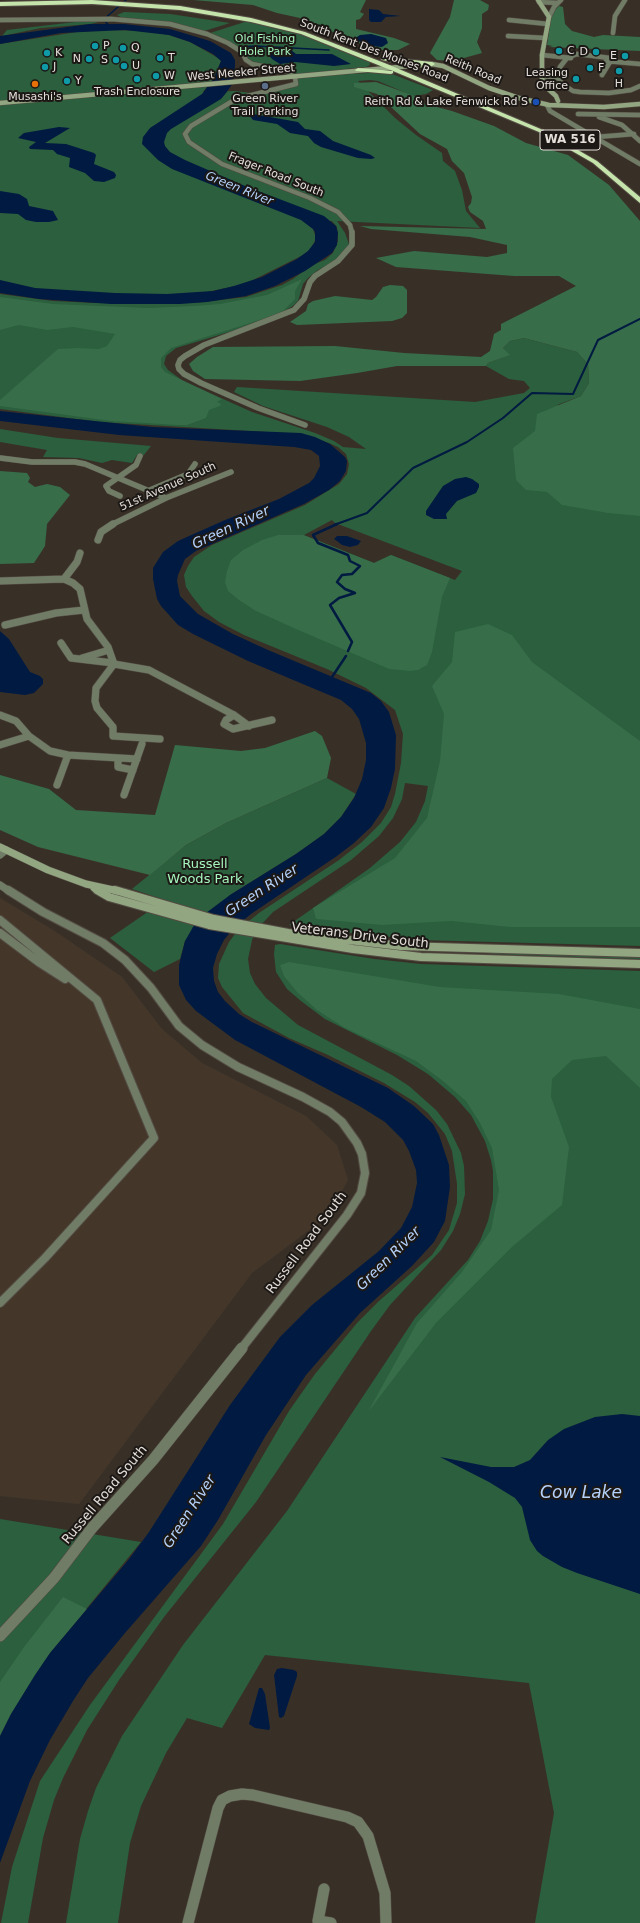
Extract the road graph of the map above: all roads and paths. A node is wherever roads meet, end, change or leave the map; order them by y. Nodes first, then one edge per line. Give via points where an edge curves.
1 (38, 0) edge
2 (625, 0) edge
3 (94, 1) edge
4 (539, 1) edge
5 (560, 1) edge
6 (0, 3) edge
7 (149, 4) junction
8 (549, 17) junction
9 (0, 20) edge
10 (509, 20) dead end
11 (548, 24) junction
12 (507, 31) dead end
13 (613, 33) dead end
14 (508, 36) junction
15 (545, 38) junction
16 (509, 42) dead end
17 (542, 55) junction
18 (378, 58) junction
19 (567, 58) junction
20 (370, 59) junction
21 (610, 59) junction
22 (432, 64) junction
23 (640, 64) edge
24 (390, 67) junction
25 (398, 67) junction
26 (358, 70) junction
27 (602, 75) dead end
28 (295, 77) junction
29 (419, 77) junction
30 (542, 78) junction
31 (558, 78) junction
32 (640, 86) edge
33 (554, 95) junction
34 (86, 96) junction
35 (546, 102) junction
36 (0, 104) edge
37 (558, 104) junction
38 (640, 104) edge
39 (552, 112) junction
40 (578, 114) dead end
41 (595, 115) junction
42 (640, 115) edge
43 (633, 133) junction
44 (594, 136) junction
45 (640, 141) edge
46 (640, 164) edge
47 (640, 190) edge
48 (640, 201) edge
49 (305, 425) dead end
50 (140, 456) dead end
51 (0, 458) edge
52 (195, 464) dead end
53 (231, 472) dead end
54 (117, 477) junction
55 (150, 490) junction
56 (120, 496) dead end
57 (166, 498) junction
58 (98, 540) dead end
59 (80, 553) dead end
60 (64, 579) junction
61 (0, 581) edge
62 (84, 610) junction
63 (5, 625) dead end
64 (61, 643) dead end
65 (109, 650) junction
66 (77, 660) junction
67 (114, 664) junction
68 (0, 715) edge
69 (234, 715) junction
70 (272, 720) dead end
71 (249, 726) junction
72 (29, 736) junction
73 (160, 739) dead end
74 (142, 744) dead end
75 (0, 745) edge
76 (68, 755) junction
77 (118, 758) junction
78 (136, 759) junction
79 (133, 770) junction
80 (57, 785) dead end
81 (124, 795) dead end
82 (2, 851) edge
83 (0, 885) edge
84 (147, 904) junction
85 (0, 920) edge
86 (0, 933) edge
87 (640, 953) edge
88 (640, 964) edge
89 (97, 1000) junction
90 (0, 1303) edge
91 (0, 1636) edge
92 (324, 1888) dead end
93 (188, 1923) edge
94 (331, 1923) edge
95 (386, 1923) edge

1 - 6 highway, South Kent Des Moines Road / WA 516
2 - 13 street via 615,16
3 - 6 highway, South Kent Des Moines Road / WA 516
3 - 7 highway, South Kent Des Moines Road / WA 516
4 - 5 street
4 - 8 main road
5 - 8 street
7 - 18 highway, South Kent Des Moines Road / WA 516 via 220,11 284,24 312,32
7 - 20 highway, South Kent Des Moines Road / WA 516 via 270,24 316,37
8 - 11 main road
9 - 28 street via 111,19 170,24 201,32 239,49 252,64 286,71
10 - 11 street
11 - 15 main road
12 - 14 street
14 - 15 street
14 - 16 street
15 - 17 main road
17 - 19 street
17 - 30 main road
18 - 22 highway
18 - 25 highway, South Kent Des Moines Road / WA 516
19 - 21 street
19 - 31 street via 559,70
20 - 24 highway, South Kent Des Moines Road / WA 516
20 - 26 highway via 374,66
21 - 23 street
21 - 27 street
22 - 25 main road, Reith Road
22 - 29 highway via 416,69
22 - 35 main road, Reith Road via 443,66 516,97
24 - 25 main road, West Meeker Street
24 - 26 main road, West Meeker Street
24 - 29 highway, South Kent Des Moines Road / WA 516
25 - 29 highway, South Kent Des Moines Road / WA 516
26 - 28 main road, West Meeker Street
26 - 29 highway
28 - 34 main road, West Meeker Street
28 - 49 street, Frager Road South via 296,84 293,86 236,99 191,126 185,134 189,142 222,164 310,198 338,212 350,225 352,245 338,261 315,276 304,299 294,310 204,345 185,356 178,365 184,374 201,383
29 - 47 highway, South Kent Des Moines Road / WA 516 via 532,121 614,168
29 - 48 highway, South Kent Des Moines Road / WA 516 via 552,136 604,168
30 - 31 street
30 - 33 main road via 544,85
31 - 32 street via 569,89 580,92 605,94
33 - 35 main road
33 - 37 main road
34 - 36 main road, West Meeker Street
34 - 36 main road, West Meeker Street
35 - 37 main road, Reith Road
35 - 39 street
37 - 38 main road, Reith Road
37 - 39 street
39 - 44 street
40 - 41 street
41 - 42 street
41 - 43 street via 622,125
43 - 44 street
43 - 45 street
44 - 46 street
50 - 54 street via 136,465
51 - 54 street via 32,462 76,462
52 - 55 street via 188,474
53 - 57 street, 51st Avenue South
54 - 55 street
54 - 56 street via 106,486 109,491
55 - 57 street
57 - 58 street, 51st Avenue South via 103,530
59 - 60 street via 77,562
60 - 61 street
60 - 62 street via 80,590
62 - 63 street via 56,613
62 - 65 street via 93,629
64 - 66 street via 72,658
65 - 66 street
65 - 67 street
66 - 67 street
67 - 69 street via 149,670
67 - 73 street via 95,693 97,708 108,719 113,736
68 - 72 street via 16,721
69 - 71 street
69 - 71 street via 225,722 227,727 238,729
70 - 71 street
72 - 75 street
72 - 76 street via 50,751
74 - 78 street
76 - 77 street
76 - 80 street
77 - 78 street
77 - 79 street via 118,767
78 - 79 street
79 - 81 street
82 - 84 main road, Veterans Drive South via 86,884 108,897
83 - 91 street, Russell Road South via 43,912 103,943 151,988 179,1026 202,1044 238,1067 330,1112 342,1122 354,1138 362,1154 365,1173 361,1193 347,1215 153,1460 92,1528 54,1578
84 - 87 main road, Veterans Drive South via 288,933 328,938 435,948
84 - 88 main road, Veterans Drive South via 209,925 300,941 421,957
85 - 89 street
86 - 89 street via 40,964
89 - 90 street via 154,1138 45,1258
92 - 94 street via 318,1921
93 - 95 street via 214,1818 222,1800 230,1796 253,1794 348,1817 358,1822 368,1836 385,1893

